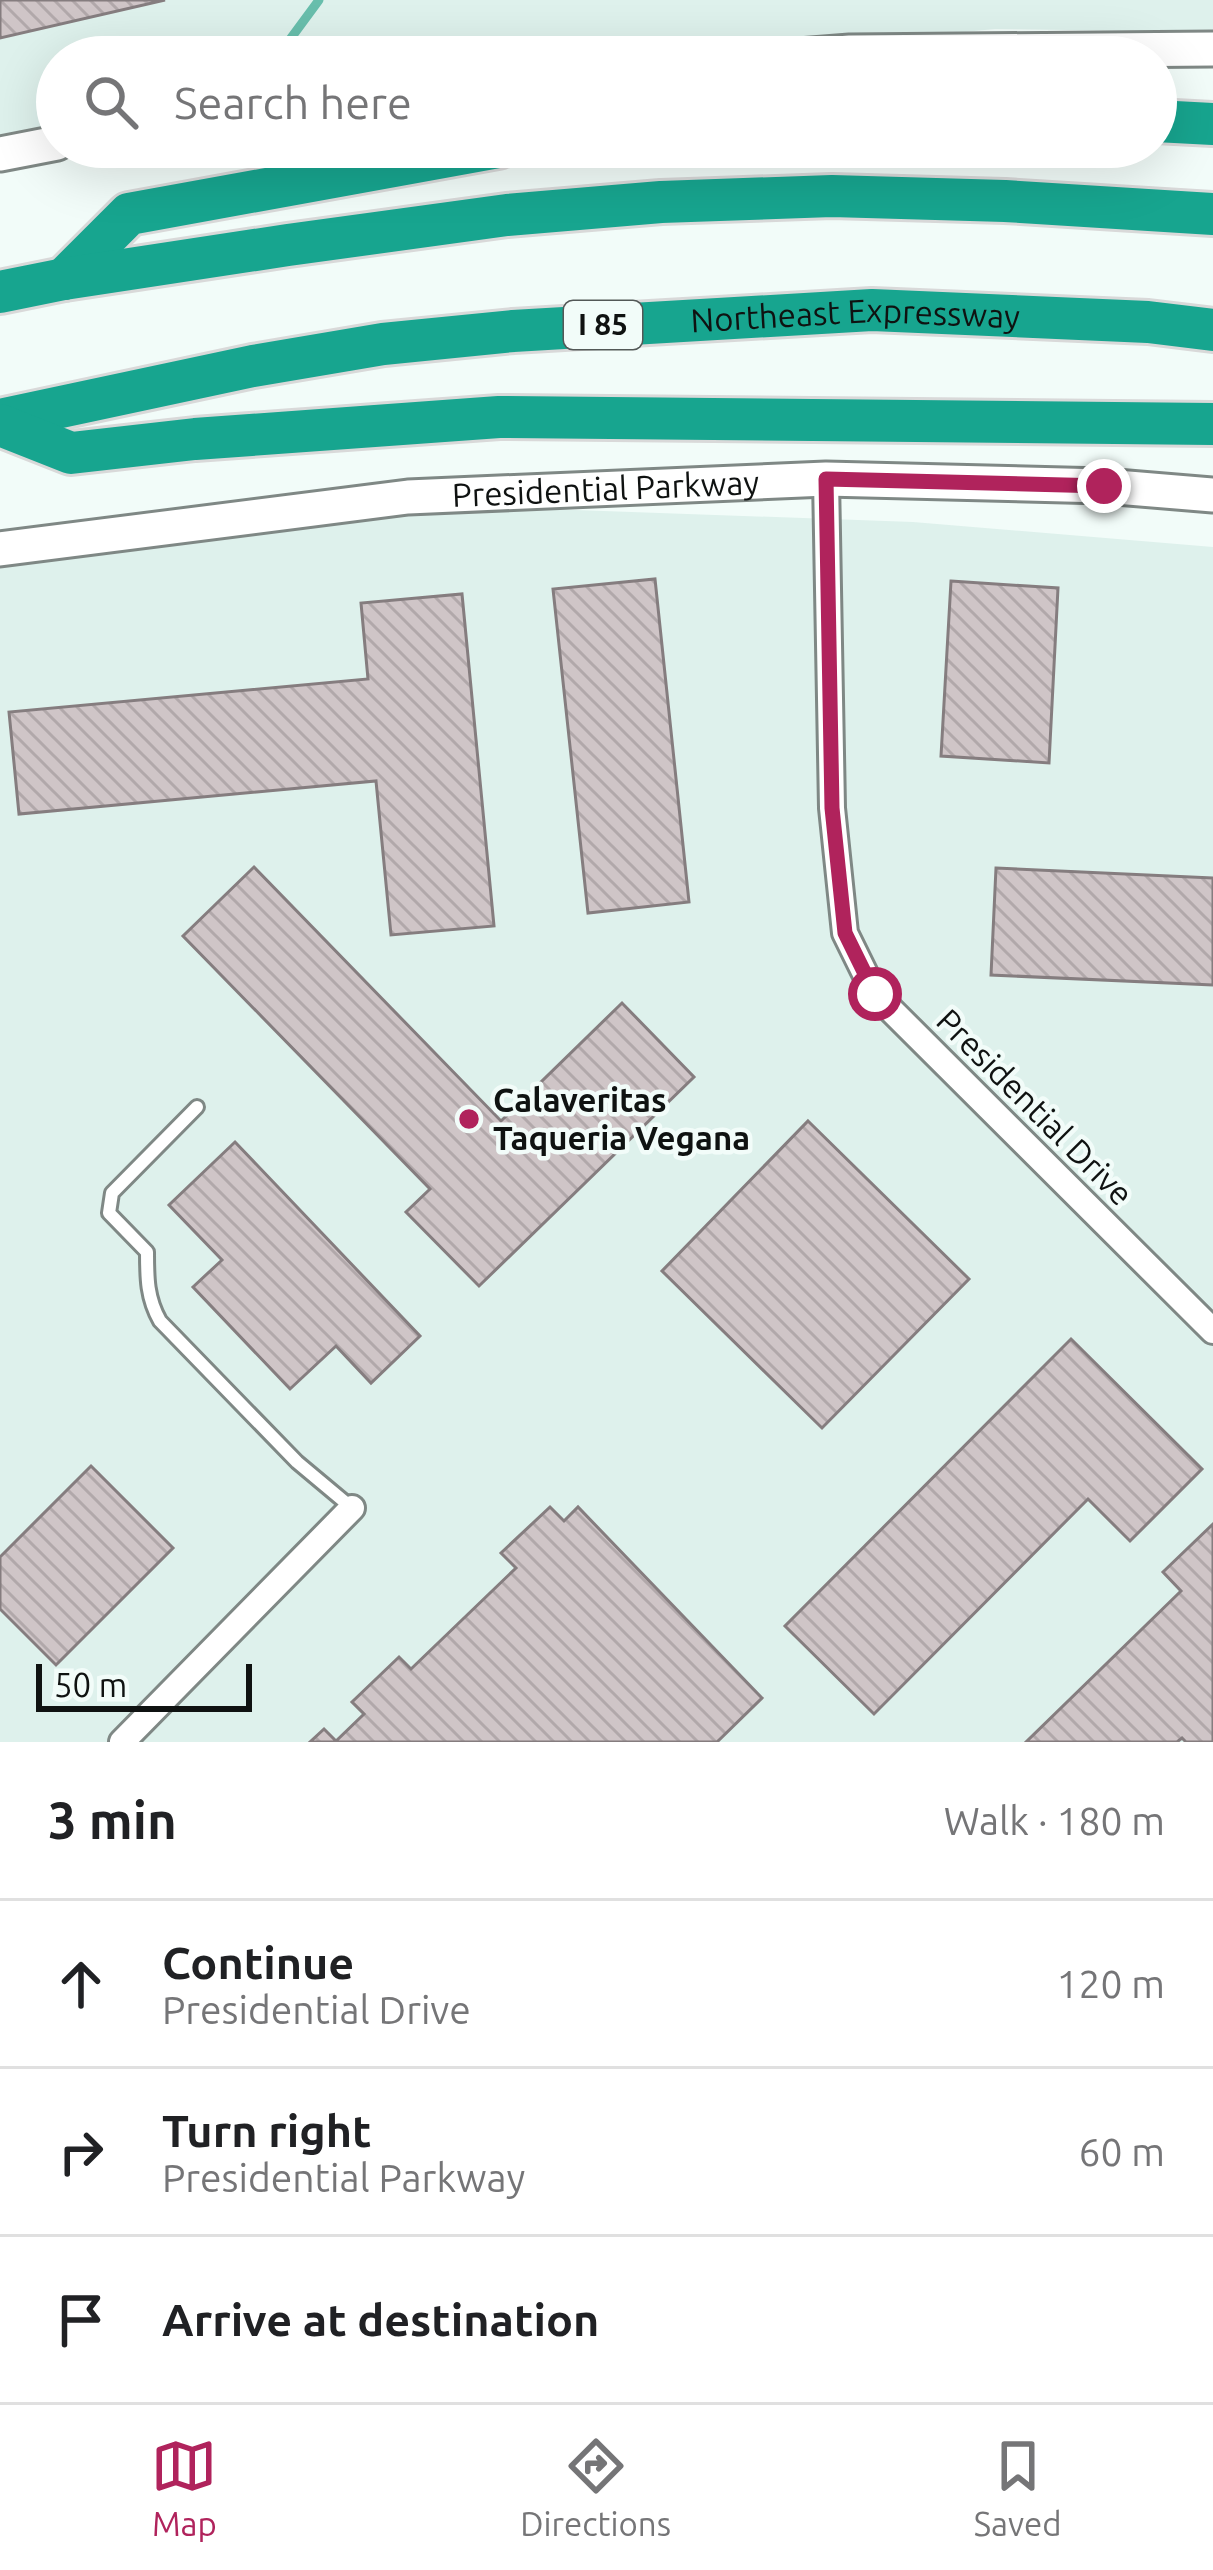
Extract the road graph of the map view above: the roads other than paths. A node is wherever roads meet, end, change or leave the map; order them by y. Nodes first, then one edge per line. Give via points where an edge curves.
1 (1177, 49) edge
2 (1213, 49) edge
3 (1177, 122) edge
4 (1213, 124) edge
5 (36, 147) edge
6 (0, 154) edge
7 (382, 168) edge
8 (1213, 214) edge
9 (64, 279) junction
10 (0, 292) edge
11 (1213, 330) edge
12 (0, 423) edge
13 (1213, 424) edge
14 (826, 479) junction
15 (1213, 495) edge
16 (0, 549) edge
17 (197, 1107) dead end
18 (1213, 1331) edge
19 (352, 1508) joint
20 (122, 1742) edge

1 - 2 street
3 - 4 highway
5 - 6 street
7 - 9 highway via 129,214
8 - 9 highway via 832,196 662,202 507,215
9 - 10 highway
11 - 12 highway, Northeast Expressway / I 85 via 872,310 513,331 253,366
12 - 13 highway via 71,453 499,417
14 - 15 street, Presidential Parkway
14 - 16 street, Presidential Parkway via 408,497
14 - 18 street, Presidential Drive via 832,808 845,933 875,994
17 - 19 lane via 112,1193 109,1213 147,1252 160,1322
19 - 20 street

